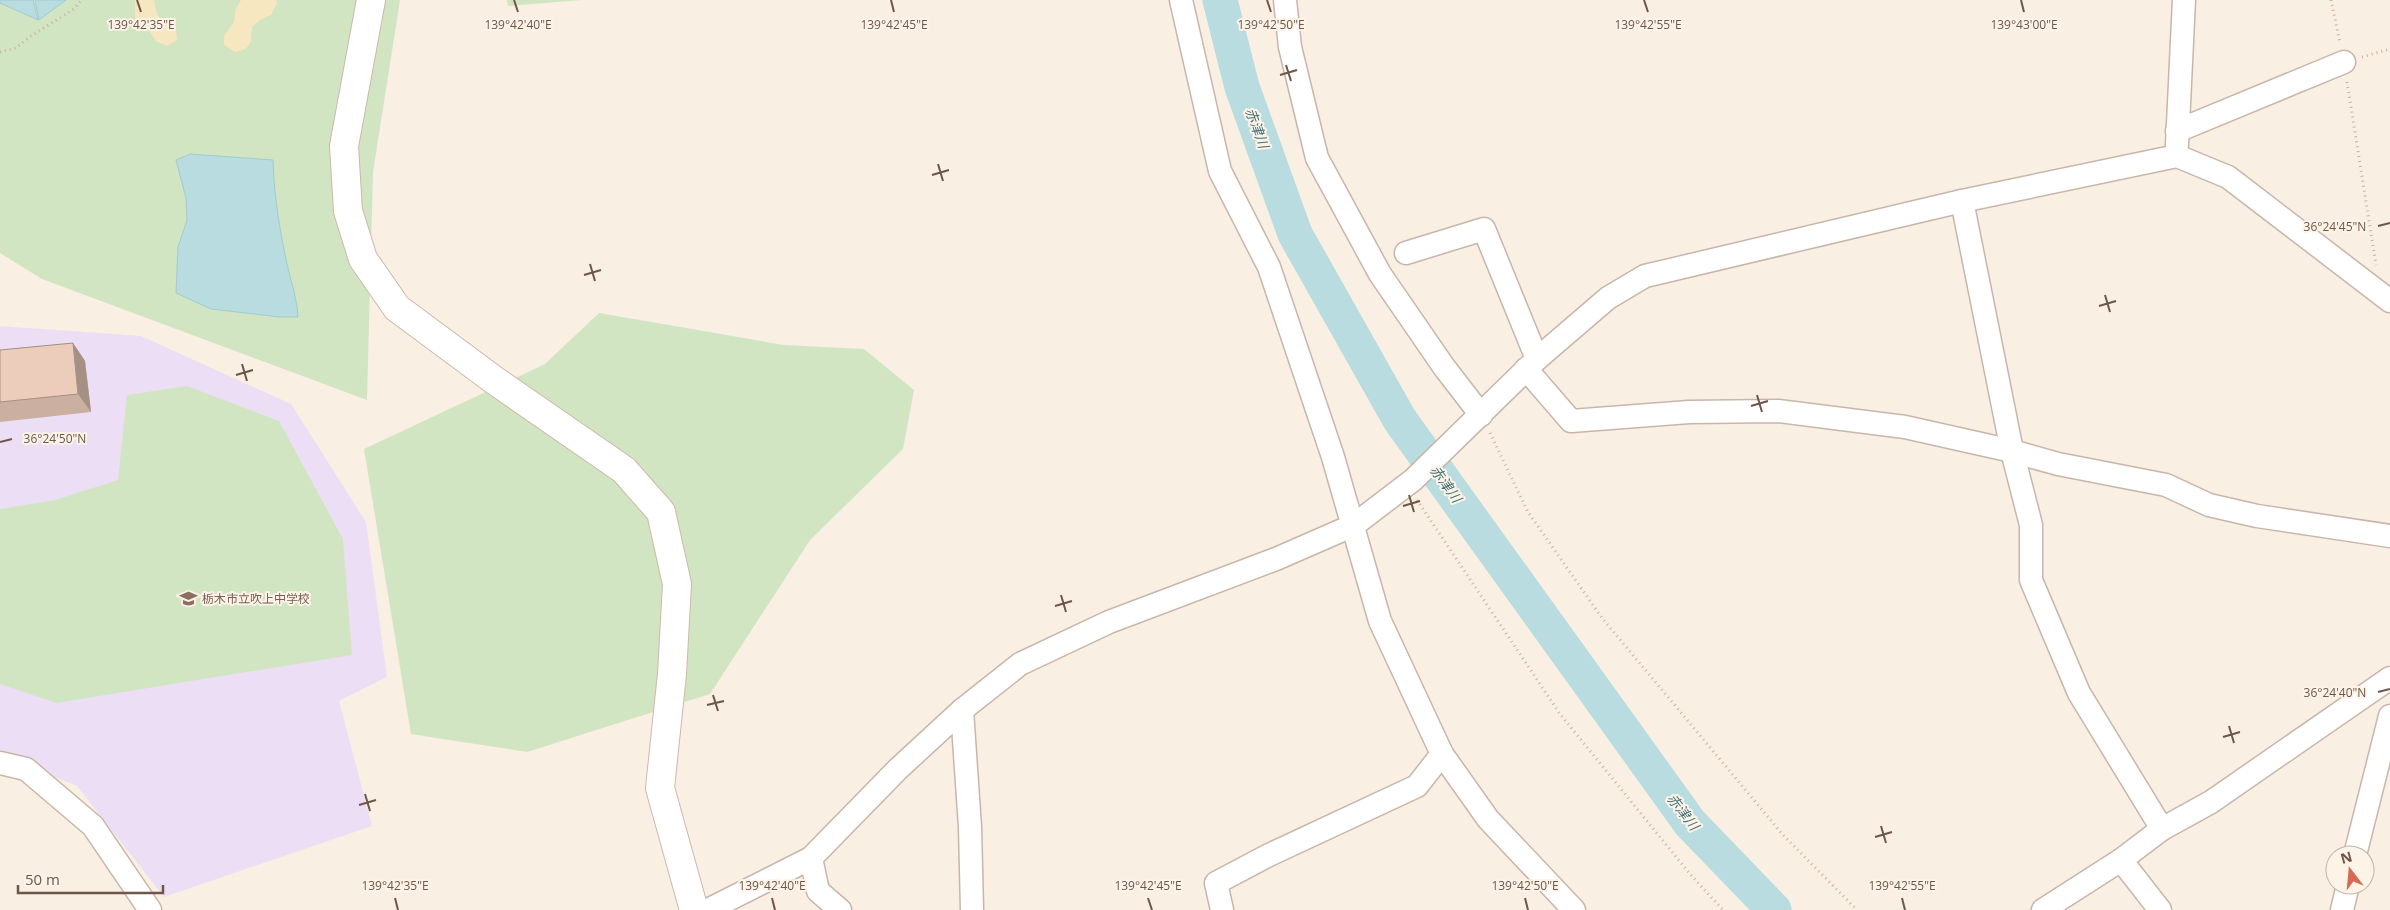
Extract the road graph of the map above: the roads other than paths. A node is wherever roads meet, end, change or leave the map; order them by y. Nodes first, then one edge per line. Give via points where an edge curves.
1 (371, 0) edge
2 (1181, 0) edge
3 (1285, 0) edge
4 (2184, 0) edge
5 (2344, 62) road end
6 (2177, 131) junction
7 (2177, 156) junction
8 (1962, 200) junction
9 (1406, 253) dead end
10 (2390, 300) edge
11 (1531, 364) junction
12 (1476, 420) junction
13 (2012, 451) junction
14 (1354, 525) junction
15 (2390, 536) edge
16 (2390, 678) edge
17 (962, 710) junction
18 (2390, 716) edge
19 (1442, 754) junction
20 (0, 763) edge
21 (2162, 829) junction
22 (2358, 845) edge
23 (810, 858) junction
24 (2121, 860) junction
25 (2346, 895) edge
26 (150, 910) edge
27 (694, 910) edge
28 (708, 910) edge
29 (840, 910) edge
30 (972, 910) edge
31 (1222, 910) edge
32 (1574, 910) edge
33 (2043, 910) edge
34 (2160, 910) edge
35 (2342, 910) edge

1 - 27 street via 344,146 348,211 363,259 397,308 624,470 661,512 677,584 660,788
2 - 14 street via 1220,171 1269,267
3 - 12 street via 1290,47 1317,158 1380,274
4 - 6 street
5 - 6 street
6 - 7 street
7 - 8 street
7 - 10 street via 2228,177
8 - 11 street via 1645,276 1608,298
8 - 13 street
9 - 11 street via 1484,228
11 - 12 street
11 - 13 street via 1571,421 1689,412 1778,411 1905,427
12 - 14 street via 1410,483
13 - 15 street via 2166,486 2209,505 2257,516
13 - 21 street via 2031,525 2031,580 2079,693
14 - 17 street via 1276,559 1100,626 1020,664
14 - 19 street via 1380,621
16 - 21 street via 2211,802
17 - 23 street
17 - 30 street
18 - 22 street
19 - 31 street via 1417,786 1268,855 1216,883
19 - 32 street via 1488,819
20 - 26 street via 26,769 93,826
21 - 24 street
23 - 28 street
23 - 29 street via 818,891
24 - 33 street
24 - 34 street
25 - 35 street

